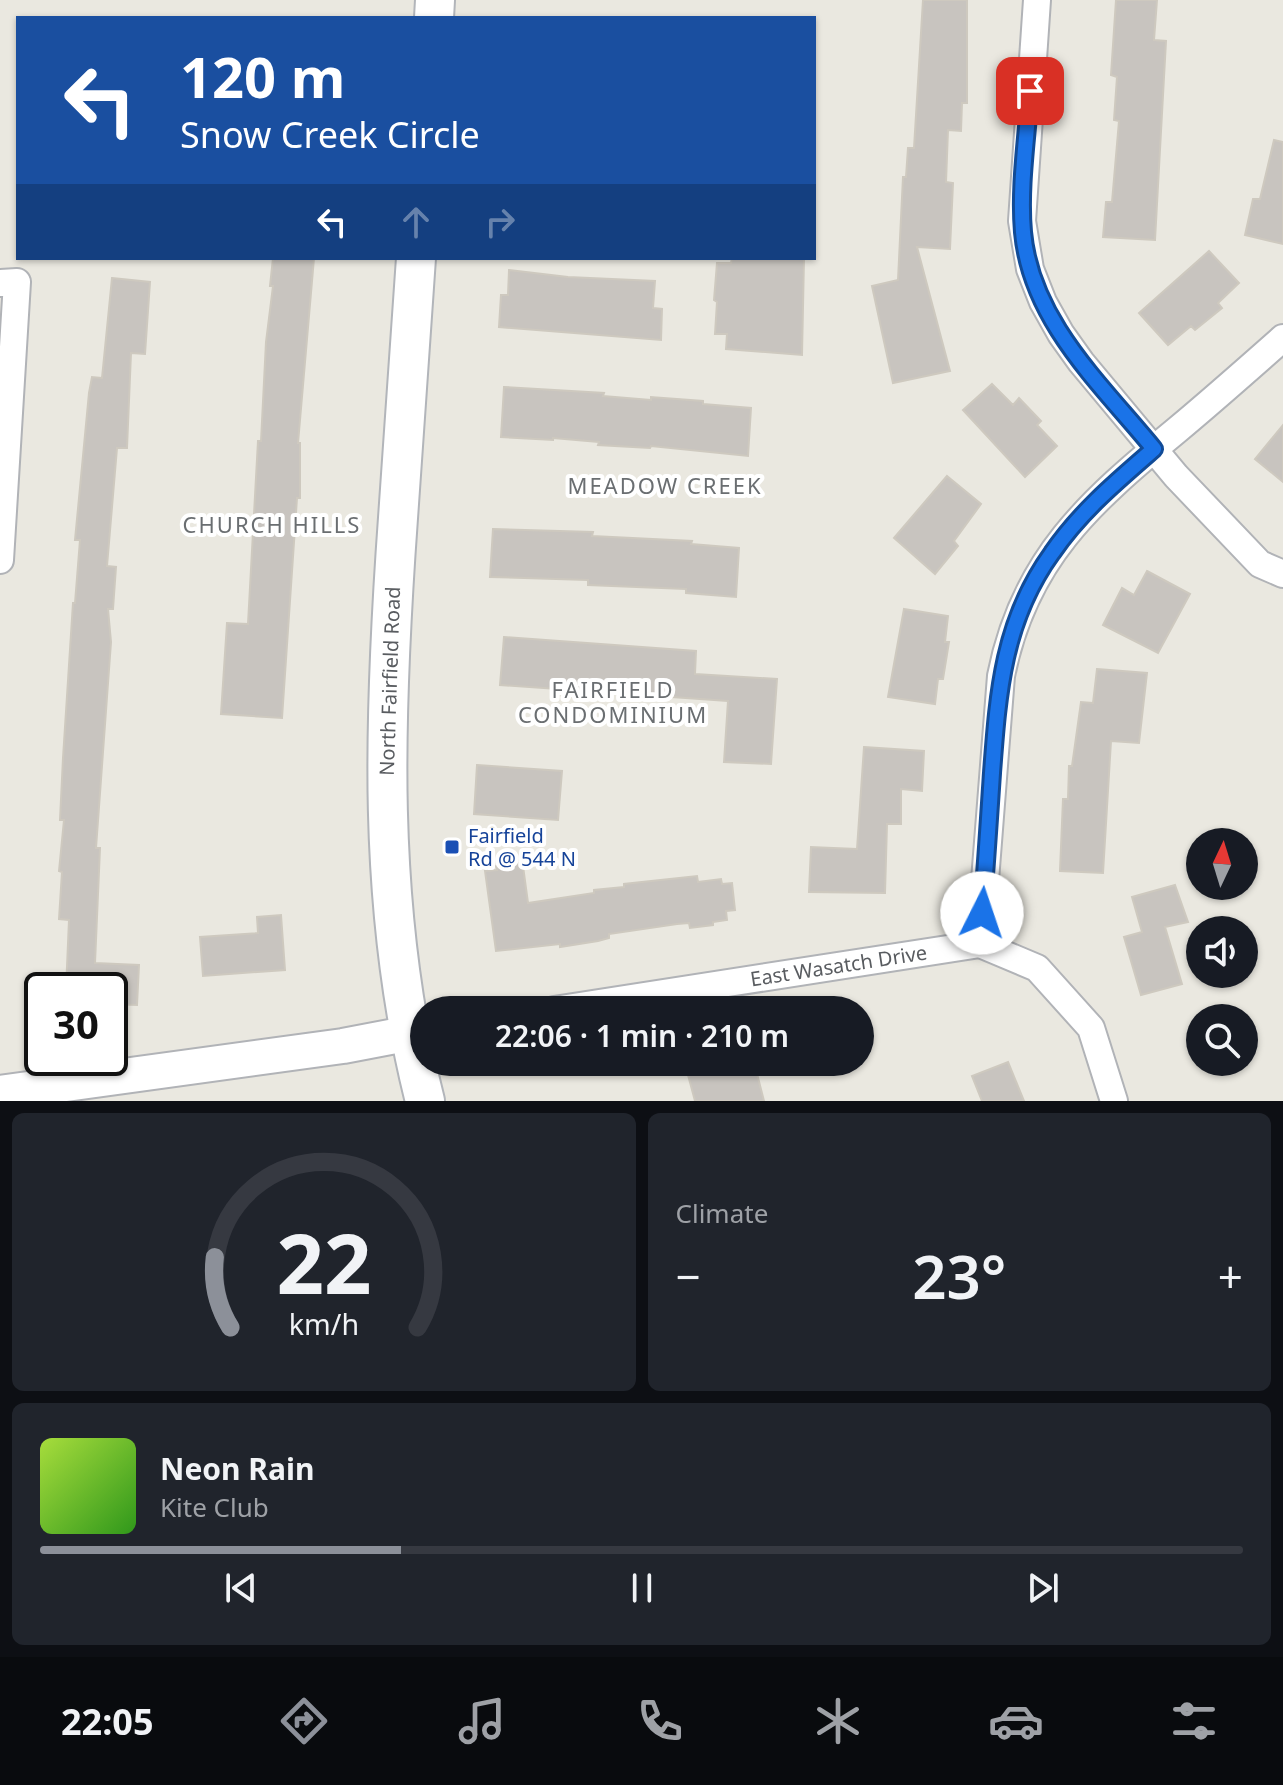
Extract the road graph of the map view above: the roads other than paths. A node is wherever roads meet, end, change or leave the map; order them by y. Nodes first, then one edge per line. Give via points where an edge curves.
1 (1037, 0) edge
2 (416, 260) edge
3 (8, 283) edge
4 (1283, 338) edge
5 (1154, 449) junction
6 (0, 560) edge
7 (1283, 574) edge
8 (980, 944) junction
9 (410, 996) edge
10 (644, 996) edge
11 (410, 1033) edge
12 (422, 1076) edge
13 (0, 1093) edge
14 (425, 1101) edge
15 (1114, 1101) edge

1 - 5 street via 1022,202 1030,269 1061,334
2 - 9 main road, North Fairfield Road via 386,749 391,900
3 - 6 street
4 - 5 street
5 - 7 street via 1260,564
5 - 8 street via 1081,515 1050,555 1018,616 997,712
8 - 10 street, East Wasatch Drive
8 - 15 street via 1037,968 1091,1028
11 - 13 street
12 - 14 main road, North Fairfield Road

